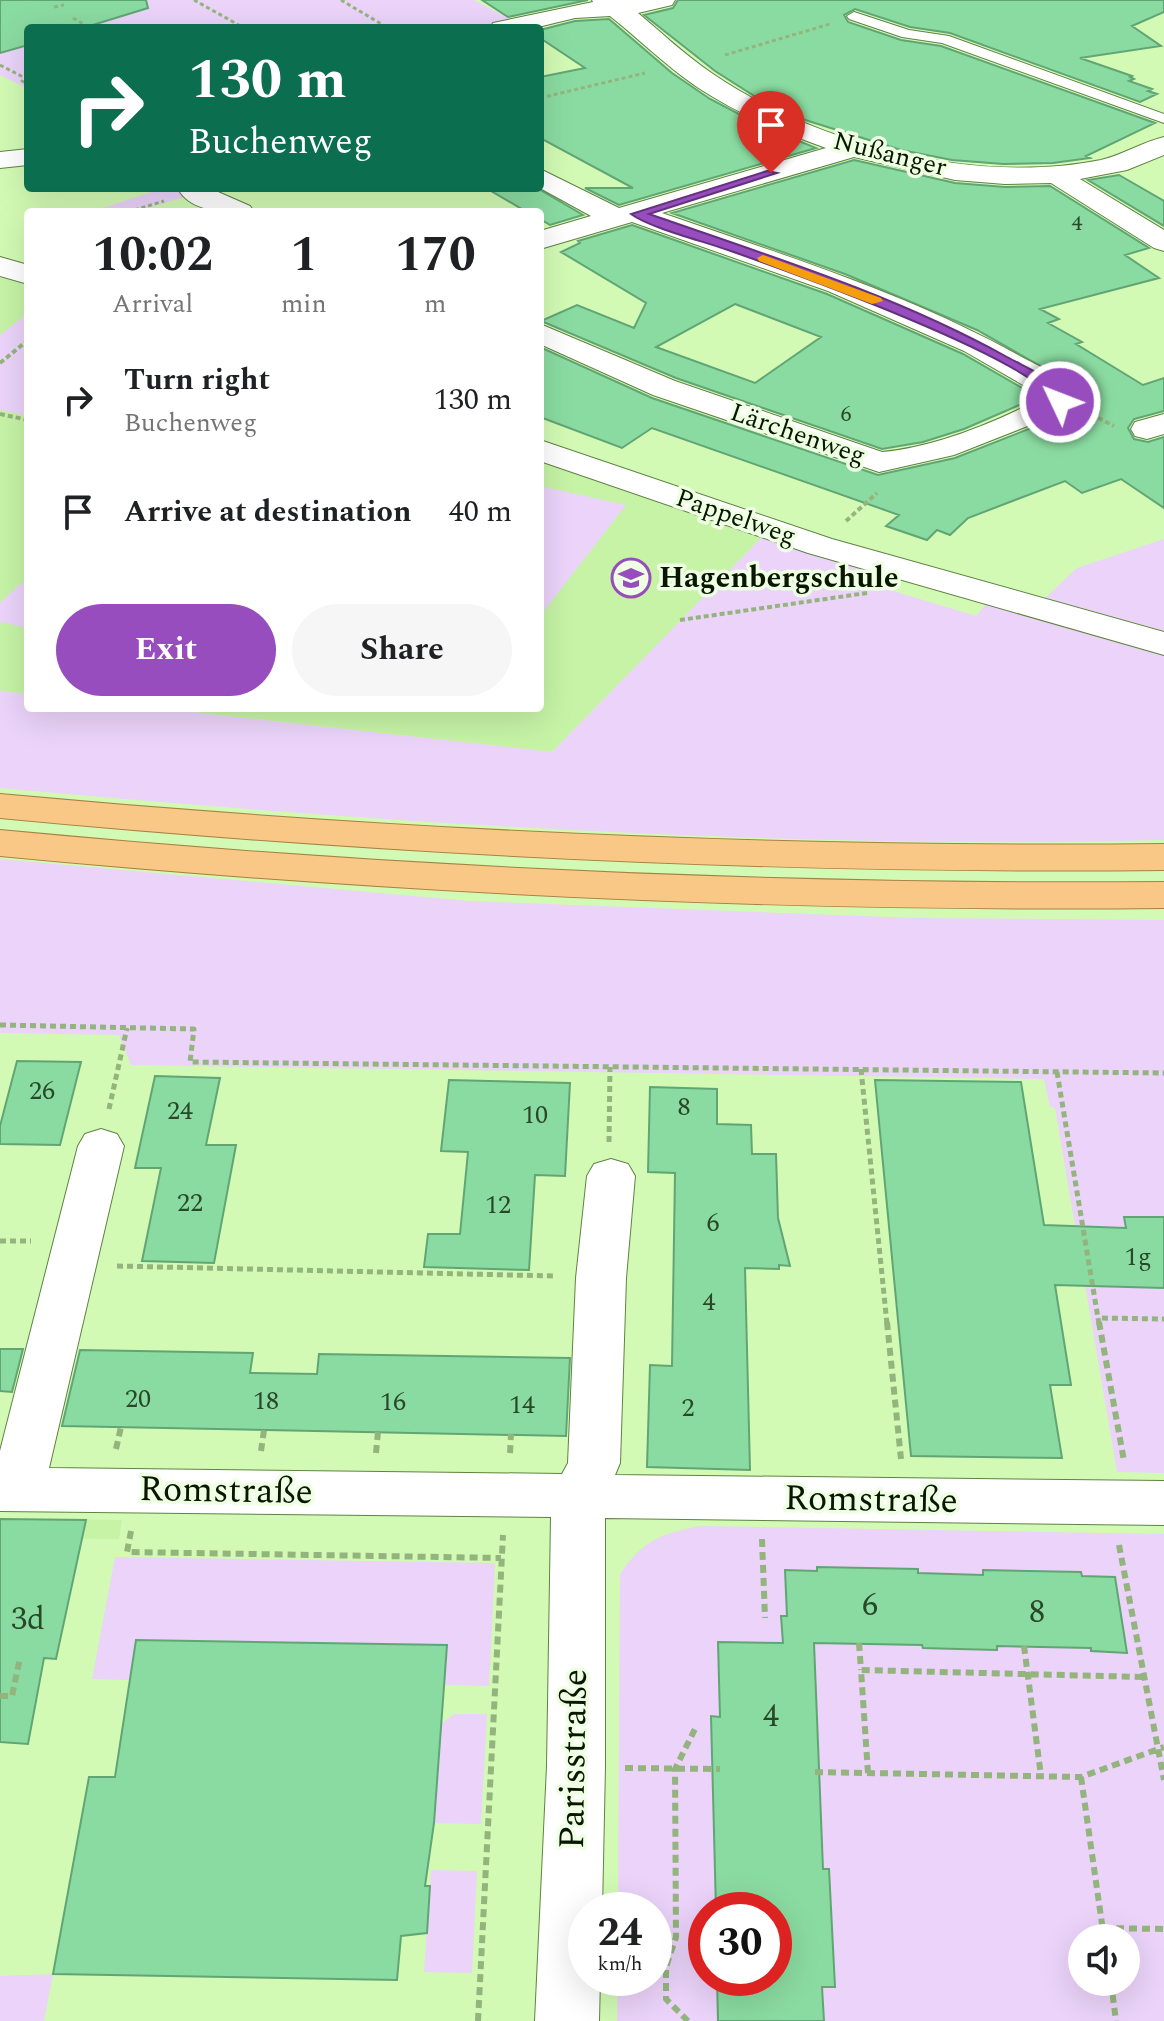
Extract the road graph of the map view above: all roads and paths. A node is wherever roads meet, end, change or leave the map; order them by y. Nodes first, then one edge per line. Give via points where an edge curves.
1 (194, 0) edge
2 (341, 0) edge
3 (663, 0) edge
4 (609, 4) edge
5 (64, 5) dead end
6 (218, 6) dead end
7 (54, 7) dead end
8 (208, 9) junction
9 (375, 11) dead end
10 (365, 14) junction
11 (854, 16) joint
12 (73, 18) dead end
13 (89, 19) dead end
14 (246, 20) dead end
15 (79, 21) junction
16 (236, 23) joint
17 (84, 24) edge
18 (381, 24) edge
19 (519, 24) edge
20 (1, 64) edge
21 (685, 65) junction
22 (24, 78) edge
23 (544, 97) edge
24 (1164, 119) edge
25 (1164, 145) edge
26 (852, 149) junction
27 (1057, 174) junction
28 (544, 179) edge
29 (194, 192) dead end
30 (231, 208) edge
31 (627, 216) junction
32 (544, 239) edge
33 (1164, 242) edge
34 (0, 266) edge
35 (24, 274) edge
36 (544, 335) edge
37 (24, 343) edge
38 (0, 363) edge
39 (1060, 402) junction
40 (0, 414) edge
41 (24, 419) edge
42 (1155, 426) edge
43 (544, 451) edge
44 (890, 462) junction
45 (820, 546) junction
46 (939, 582) junction
47 (680, 620) dead end
48 (1164, 644) edge
49 (0, 806) edge
50 (0, 843) edge
51 (1164, 857) edge
52 (1164, 895) edge
53 (0, 1025) edge
54 (127, 1028) junction
55 (610, 1067) junction
56 (861, 1069) junction
57 (1057, 1072) junction
58 (1164, 1073) edge
59 (101, 1146) joint
60 (611, 1176) joint
61 (72, 1265) junction
62 (601, 1278) junction
63 (1098, 1318) dead end
64 (511, 1434) dead end
65 (9, 1489) edge
66 (139, 1490) junction
67 (508, 1495) junction
68 (578, 1496) junction
69 (761, 1498) junction
70 (905, 1500) junction
71 (1164, 1503) edge
72 (501, 1558) junction
73 (765, 1618) dead end
74 (859, 1643) dead end
75 (1024, 1646) dead end
76 (20, 1658) dead end
77 (861, 1670) junction
78 (1028, 1674) junction
79 (1143, 1677) dead end
80 (0, 1696) edge
81 (695, 1729) dead end
82 (1160, 1747) edge
83 (576, 1766) junction
84 (675, 1769) junction
85 (720, 1769) dead end
86 (815, 1772) dead end
87 (868, 1773) junction
88 (1041, 1776) junction
89 (1081, 1777) junction
90 (1164, 1780) edge
91 (1102, 1924) edge
92 (1140, 1929) edge
93 (1164, 1929) edge
94 (1113, 1996) edge
95 (478, 2021) edge
96 (567, 2021) edge
97 (688, 2021) edge
98 (1116, 2021) edge

1 - 8 path
2 - 10 path
3 - 4 street
4 - 19 street
4 - 21 street, Nußanger
5 - 7 path
6 - 8 path
8 - 16 path
9 - 10 path
10 - 18 path
11 - 21 path
11 - 24 lane via 907,34 944,39
12 - 15 path
13 - 15 path
14 - 16 path
15 - 17 path
20 - 22 path
21 - 23 path
21 - 26 street, Nußanger via 746,104
25 - 27 street, Nußanger via 1101,168
26 - 27 street, Nußanger via 980,174
26 - 31 street
27 - 33 street
28 - 31 street
29 - 30 street
31 - 32 street
31 - 39 street via 839,285 975,344 1052,387
34 - 35 street
36 - 44 street, Lärchenweg via 664,388 867,459
37 - 38 path
39 - 42 path via 1113,426
39 - 44 street, Lärchenweg
40 - 41 path
43 - 45 street, Pappelweg
44 - 45 path via 892,479
45 - 46 street, Pappelweg
46 - 47 path
46 - 48 street, Pappelweg
49 - 51 highway via 345,836 575,848 878,857
50 - 52 highway via 310,871 604,887
53 - 54 path
54 - 55 path via 194,1029 190,1062
54 - 59 path
55 - 56 path
55 - 60 path
56 - 57 path
56 - 70 path
57 - 58 path
57 - 63 path
59 - 61 street, Romstraße
60 - 62 street
61 - 62 path
61 - 65 street, Romstraße
62 - 68 street via 594,1463
64 - 67 path
65 - 66 street, Romstraße
66 - 67 street, Romstraße
66 - 72 path via 127,1552
67 - 68 street, Romstraße
67 - 72 path
68 - 69 street, Romstraße
68 - 83 street, Parisstraße
69 - 70 street, Romstraße
69 - 73 path
70 - 71 street, Romstraße
72 - 95 path
74 - 77 path
75 - 78 path
76 - 80 path via 12,1696
77 - 78 path
77 - 87 path
78 - 79 path
78 - 88 path
81 - 84 path
82 - 89 path
82 - 90 path
83 - 84 path
83 - 96 street, Parisstraße
84 - 85 path
84 - 97 path via 676,1937 666,1967 666,1999
86 - 87 path
87 - 88 path
88 - 89 path
89 - 91 path
92 - 93 path
94 - 98 path

